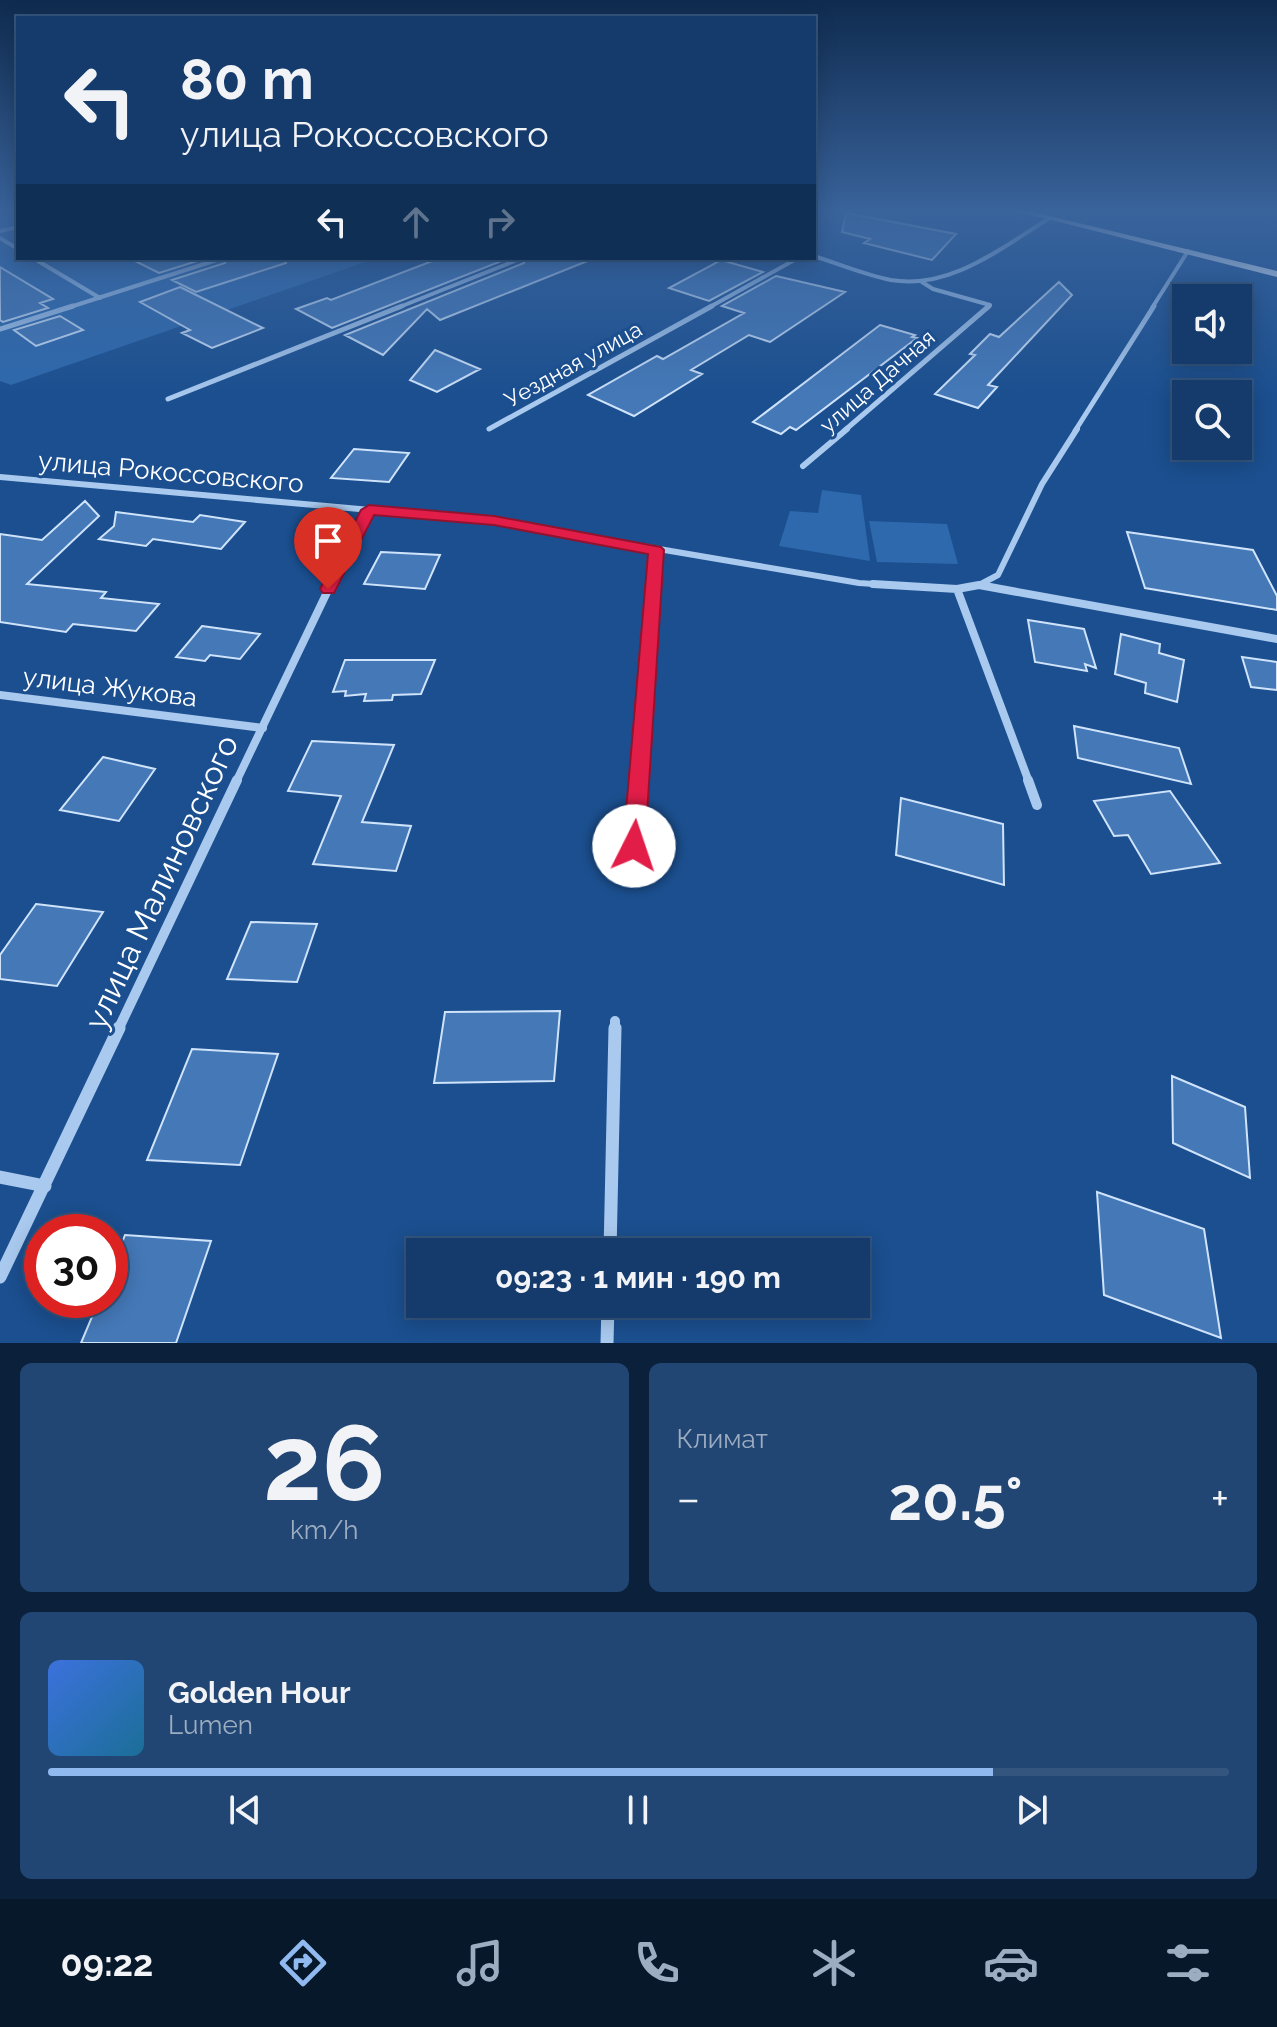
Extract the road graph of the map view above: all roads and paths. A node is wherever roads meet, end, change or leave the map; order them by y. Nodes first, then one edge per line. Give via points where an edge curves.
1 (58, 273) edge
2 (178, 273) edge
3 (485, 273) edge
4 (771, 273) edge
5 (870, 273) edge
6 (956, 273) edge
7 (1174, 273) edge
8 (922, 282) junction
9 (100, 298) junction
10 (0, 329) edge
11 (168, 399) dead end
12 (489, 429) dead end
13 (803, 466) dead end
14 (0, 477) edge
15 (369, 510) junction
16 (656, 550) junction
17 (979, 585) junction
18 (957, 589) junction
19 (1277, 639) edge
20 (0, 695) edge
21 (263, 728) junction
22 (1037, 805) dead end
23 (634, 846) dead end
24 (615, 1021) dead end
25 (0, 1177) edge
26 (45, 1186) junction
27 (610, 1238) edge
28 (0, 1277) edge
29 (608, 1318) edge
30 (607, 1343) edge

1 - 9 street
2 - 9 street
3 - 11 street
4 - 12 street, Уездная улица
5 - 8 street
6 - 8 street
7 - 17 street via 1042,484 998,575
8 - 13 street, улица Дачная via 990,305
9 - 10 street
14 - 15 street, улица Рокоссовского
15 - 16 street, улица Рокоссовского via 494,521
15 - 21 street, улица Малиновского
16 - 18 street, улица Рокоссовского via 859,583
16 - 23 street
17 - 18 street, улица Рокоссовского
17 - 19 street
18 - 22 street
20 - 21 street, улица Жукова
21 - 26 street, улица Малиновского
24 - 27 street
25 - 26 street
26 - 28 street, улица Малиновского
29 - 30 street

